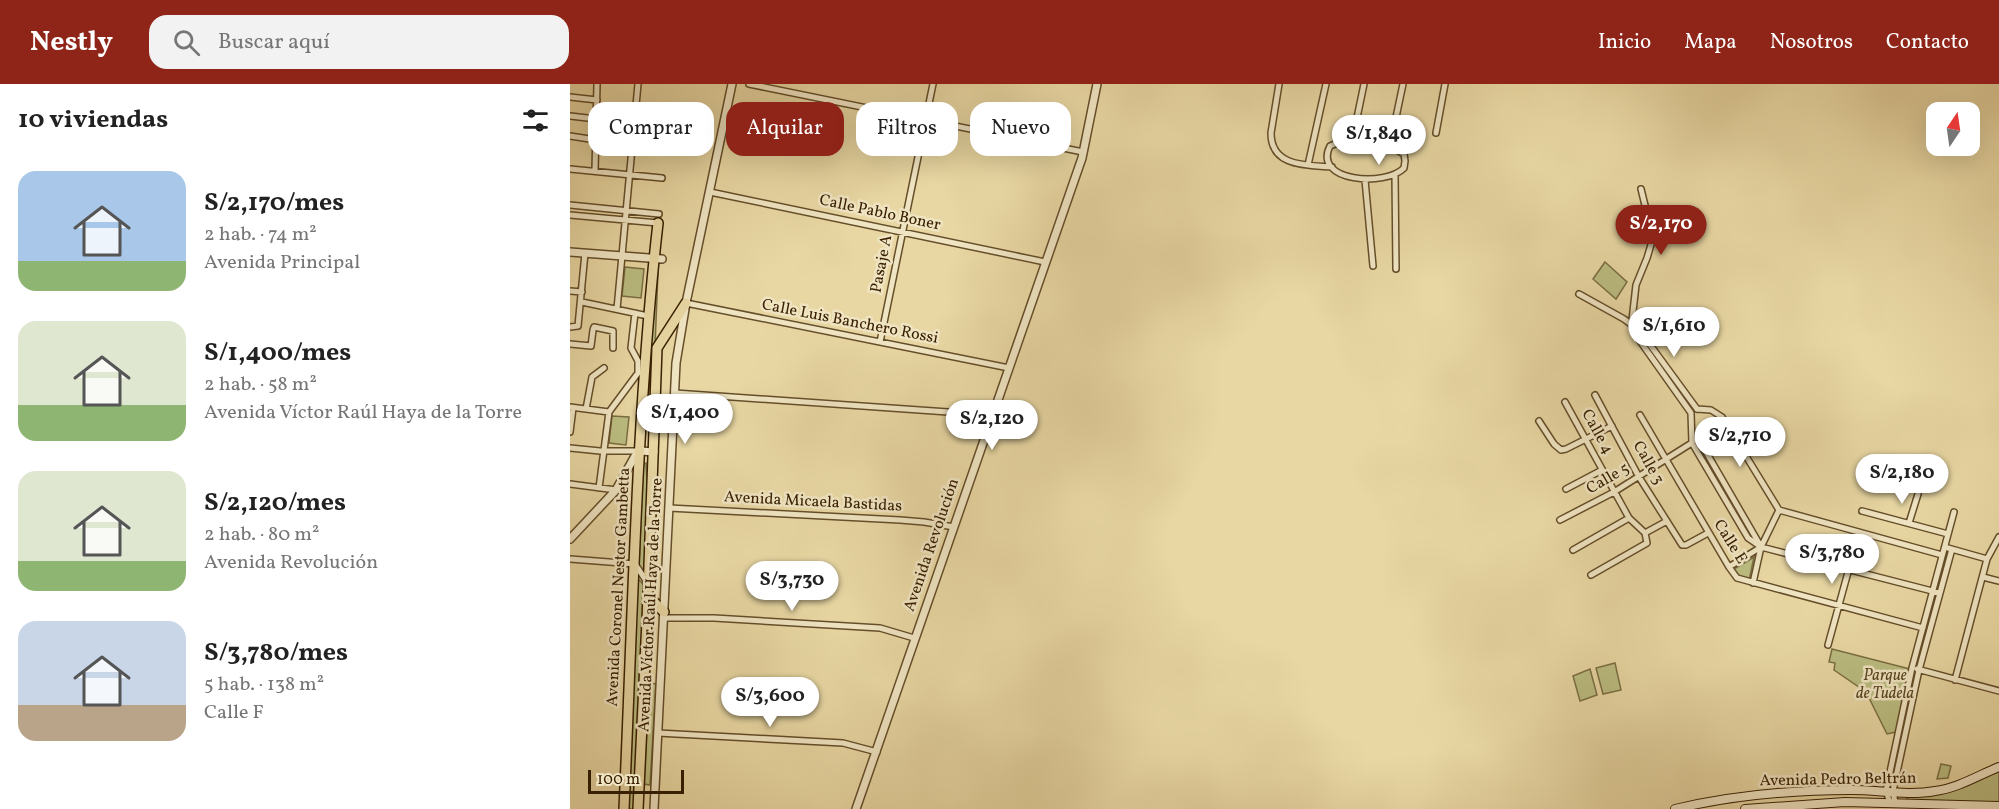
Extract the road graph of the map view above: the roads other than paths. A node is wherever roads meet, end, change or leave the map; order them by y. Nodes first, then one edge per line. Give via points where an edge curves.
1 (597, 84) edge
2 (638, 84) edge
3 (732, 84) edge
4 (749, 84) edge
5 (933, 84) edge
6 (1097, 84) edge
7 (1279, 84) edge
8 (1326, 84) edge
9 (1364, 84) edge
10 (1403, 84) edge
11 (1445, 84) edge
12 (570, 97) edge
13 (597, 100) joint
14 (929, 102) edge
15 (856, 106) edge
16 (570, 116) edge
17 (588, 118) edge
18 (958, 127) edge
19 (1436, 134) dead end
20 (570, 136) edge
21 (588, 139) edge
22 (1352, 142) junction
23 (1390, 146) junction
24 (1083, 152) junction
25 (595, 156) edge
26 (918, 156) edge
27 (1308, 165) junction
28 (1332, 167) junction
29 (570, 169) edge
30 (595, 171) junction
31 (630, 174) junction
32 (1395, 174) junction
33 (662, 178) dead end
34 (1365, 180) junction
35 (1641, 189) dead end
36 (710, 192) junction
37 (570, 205) edge
38 (626, 210) junction
39 (570, 215) edge
40 (625, 219) junction
41 (658, 219) junction
42 (902, 231) junction
43 (570, 252) edge
44 (585, 253) junction
45 (622, 256) junction
46 (658, 258) junction
47 (1045, 262) junction
48 (1373, 266) dead end
49 (1396, 269) dead end
50 (570, 291) edge
51 (582, 292) junction
52 (1579, 294) dead end
53 (582, 302) junction
54 (686, 303) junction
55 (617, 309) junction
56 (635, 313) junction
57 (648, 316) junction
58 (1633, 326) junction
59 (570, 327) edge
60 (880, 342) junction
61 (570, 344) edge
62 (613, 348) dead end
63 (604, 368) dead end
64 (1009, 368) junction
65 (675, 393) junction
66 (1595, 395) dead end
67 (1565, 402) dead end
68 (571, 408) edge
69 (586, 409) junction
70 (1697, 409) junction
71 (609, 412) junction
72 (1691, 413) junction
73 (991, 415) junction
74 (1640, 415) dead end
75 (1539, 421) dead end
76 (1612, 426) junction
77 (642, 428) junction
78 (654, 429) junction
79 (1693, 429) junction
80 (570, 432) edge
81 (1585, 439) junction
82 (1698, 439) junction
83 (1692, 443) junction
84 (570, 448) edge
85 (604, 451) junction
86 (641, 451) junction
87 (654, 452) junction
88 (1665, 459) junction
89 (640, 462) junction
90 (653, 464) junction
91 (1602, 470) junction
92 (1639, 477) junction
93 (570, 484) edge
94 (599, 488) junction
95 (1566, 489) dead end
96 (616, 490) junction
97 (1614, 492) junction
98 (1918, 494) dead end
99 (669, 508) junction
100 (1779, 510) junction
101 (1862, 511) dead end
102 (1954, 512) dead end
103 (1629, 518) junction
104 (1560, 520) dead end
105 (1667, 521) junction
106 (1909, 523) junction
107 (954, 527) junction
108 (1859, 532) junction
109 (1708, 533) junction
110 (1645, 534) junction
111 (1948, 534) junction
112 (571, 536) edge
113 (1998, 539) edge
114 (1761, 546) junction
115 (1944, 547) junction
116 (1952, 549) junction
117 (1573, 550) dead end
118 (1942, 555) junction
119 (570, 559) edge
120 (1987, 559) junction
121 (635, 564) junction
122 (1728, 567) junction
123 (1849, 569) junction
124 (1591, 575) dead end
125 (1983, 577) junction
126 (1999, 581) edge
127 (648, 583) junction
128 (1753, 584) junction
129 (1933, 591) junction
130 (1940, 593) junction
131 (648, 596) junction
132 (1839, 606) junction
133 (664, 615) junction
134 (1923, 628) junction
135 (914, 638) junction
136 (1828, 645) dead end
137 (1912, 668) junction
138 (1919, 670) junction
139 (1955, 680) junction
140 (1999, 692) edge
141 (658, 733) junction
142 (877, 752) junction
143 (1999, 767) edge
144 (1889, 791) junction
145 (1892, 803) junction
146 (1999, 806) edge
147 (624, 809) edge
148 (638, 809) edge
149 (654, 809) edge
150 (856, 809) edge
151 (1675, 809) edge
152 (1745, 809) edge

1 - 13 street
2 - 31 street
3 - 36 street, Avenida Víctor Raúl Haya de la Torre
4 - 15 street
5 - 14 street, Pasaje A
6 - 24 street, Avenida Revolución
7 - 27 street via 1271,134 1273,146 1281,159
8 - 27 street
9 - 22 street
10 - 23 street
11 - 19 street
12 - 13 street
16 - 17 street
18 - 24 street
20 - 21 street
22 - 23 street
22 - 28 street via 1329,146 1326,153
23 - 32 street via 1404,154 1404,168
24 - 47 street, Avenida Revolución
25 - 30 street
26 - 42 street, Pasaje A
27 - 28 street
28 - 34 street via 1349,177
29 - 30 street
30 - 31 street
31 - 33 street
31 - 38 street
32 - 34 street
32 - 49 street
34 - 48 street
35 - 58 street via 1653,238 1636,285
36 - 42 street, Calle Pablo Boner
36 - 54 street, Avenida Víctor Raúl Haya de la Torre
37 - 38 street
38 - 40 street
38 - 41 street
39 - 40 street
40 - 41 street
40 - 45 street
41 - 46 highway, Avenida Coronel Nestor Gambetta
42 - 47 street, Calle Pablo Boner
42 - 60 street, Pasaje A
43 - 44 street
44 - 45 street
44 - 51 street
45 - 46 street
45 - 55 street
46 - 57 highway, Avenida Coronel Nestor Gambetta
47 - 64 street, Avenida Revolución
50 - 51 street
51 - 53 street
52 - 58 street
53 - 55 street
53 - 59 street via 578,326
54 - 60 street, Calle Luis Banchero Rossi
54 - 65 street, Avenida Víctor Raúl Haya de la Torre
54 - 78 highway, Avenida Coronel Nestor Gambetta via 657,348
55 - 56 street
56 - 57 street
56 - 71 street via 631,348 638,361 638,373
57 - 77 highway, Avenida Coronel Nestor Gambetta
58 - 70 street
58 - 72 street
60 - 64 street, Calle Luis Banchero Rossi
61 - 62 street via 591,346 597,327 613,331
63 - 69 street via 592,377
64 - 73 street, Avenida Revolución
65 - 73 street
65 - 99 street, Avenida Víctor Raúl Haya de la Torre
66 - 76 street, Calle 3
67 - 81 street, Calle 4
68 - 69 street
68 - 80 street
69 - 71 street
70 - 72 street
70 - 100 street via 1711,410 1722,417
71 - 85 street
72 - 79 street
73 - 107 street, Avenida Revolución
74 - 88 street, Calle E
75 - 81 street via 1561,450
76 - 81 street
76 - 92 street, Calle 3
77 - 78 highway
77 - 86 highway, Avenida Coronel Nestor Gambetta
78 - 87 highway, Avenida Coronel Nestor Gambetta
79 - 82 street
79 - 83 street
81 - 91 street, Calle 4
82 - 83 street, Calle 5
82 - 114 street
83 - 88 street, Calle 5
83 - 114 street via 1748,538
84 - 85 street
85 - 86 street
85 - 94 street
86 - 87 street
86 - 89 highway, Avenida Coronel Nestor Gambetta
86 - 96 street
87 - 90 highway, Avenida Coronel Nestor Gambetta
88 - 92 street, Calle 5
88 - 109 street, Calle E
89 - 90 highway
89 - 121 highway, Avenida Coronel Nestor Gambetta
90 - 127 highway, Avenida Coronel Nestor Gambetta
91 - 95 street
91 - 97 street, Calle 4
92 - 97 street, Calle 5
92 - 105 street, Calle 3
93 - 94 street
94 - 96 street
96 - 112 street
97 - 103 street, Calle 4
97 - 104 street, Calle 5
98 - 106 street
99 - 107 street, Avenida Micaela Bastidas via 900,520
99 - 133 street, Avenida Víctor Raúl Haya de la Torre
100 - 108 street
100 - 114 street
101 - 106 street
102 - 111 street
103 - 110 street, Calle 4
103 - 117 street
105 - 109 street, Calle 3 via 1682,545
105 - 110 street
106 - 111 street
107 - 135 street, Avenida Revolución
108 - 118 street
108 - 123 street
109 - 122 street, Calle E
110 - 124 street via 1647,543
111 - 115 street
113 - 120 street
114 - 122 street
114 - 123 street
114 - 128 street
115 - 116 street
115 - 118 street
116 - 120 street
116 - 130 street
118 - 129 street
119 - 121 street
120 - 125 street
121 - 127 street
121 - 147 highway, Avenida Coronel Nestor Gambetta
122 - 128 street, Calle E via 1737,578
123 - 129 street
123 - 132 street
125 - 126 street
125 - 139 street
127 - 131 highway, Avenida Coronel Nestor Gambetta
128 - 132 street, Calle E
129 - 130 street
129 - 134 street
130 - 138 street
131 - 133 highway
131 - 148 highway, Avenida Coronel Nestor Gambetta
132 - 134 street, Calle E
132 - 136 street
133 - 135 street via 880,628
133 - 141 street, Avenida Víctor Raúl Haya de la Torre
134 - 137 street
135 - 142 street, Avenida Revolución
137 - 138 street
137 - 144 street
138 - 139 street
138 - 144 street
139 - 140 street
141 - 142 street via 843,743
141 - 149 street, Avenida Víctor Raúl Haya de la Torre
142 - 150 street, Avenida Revolución
143 - 144 main road, Avenida Pedro Beltrán via 1934,792
144 - 145 street
144 - 151 main road, Avenida Pedro Beltrán via 1756,794
145 - 146 main road, Avenida Pedro Beltrán
145 - 152 main road, Avenida Pedro Beltrán

